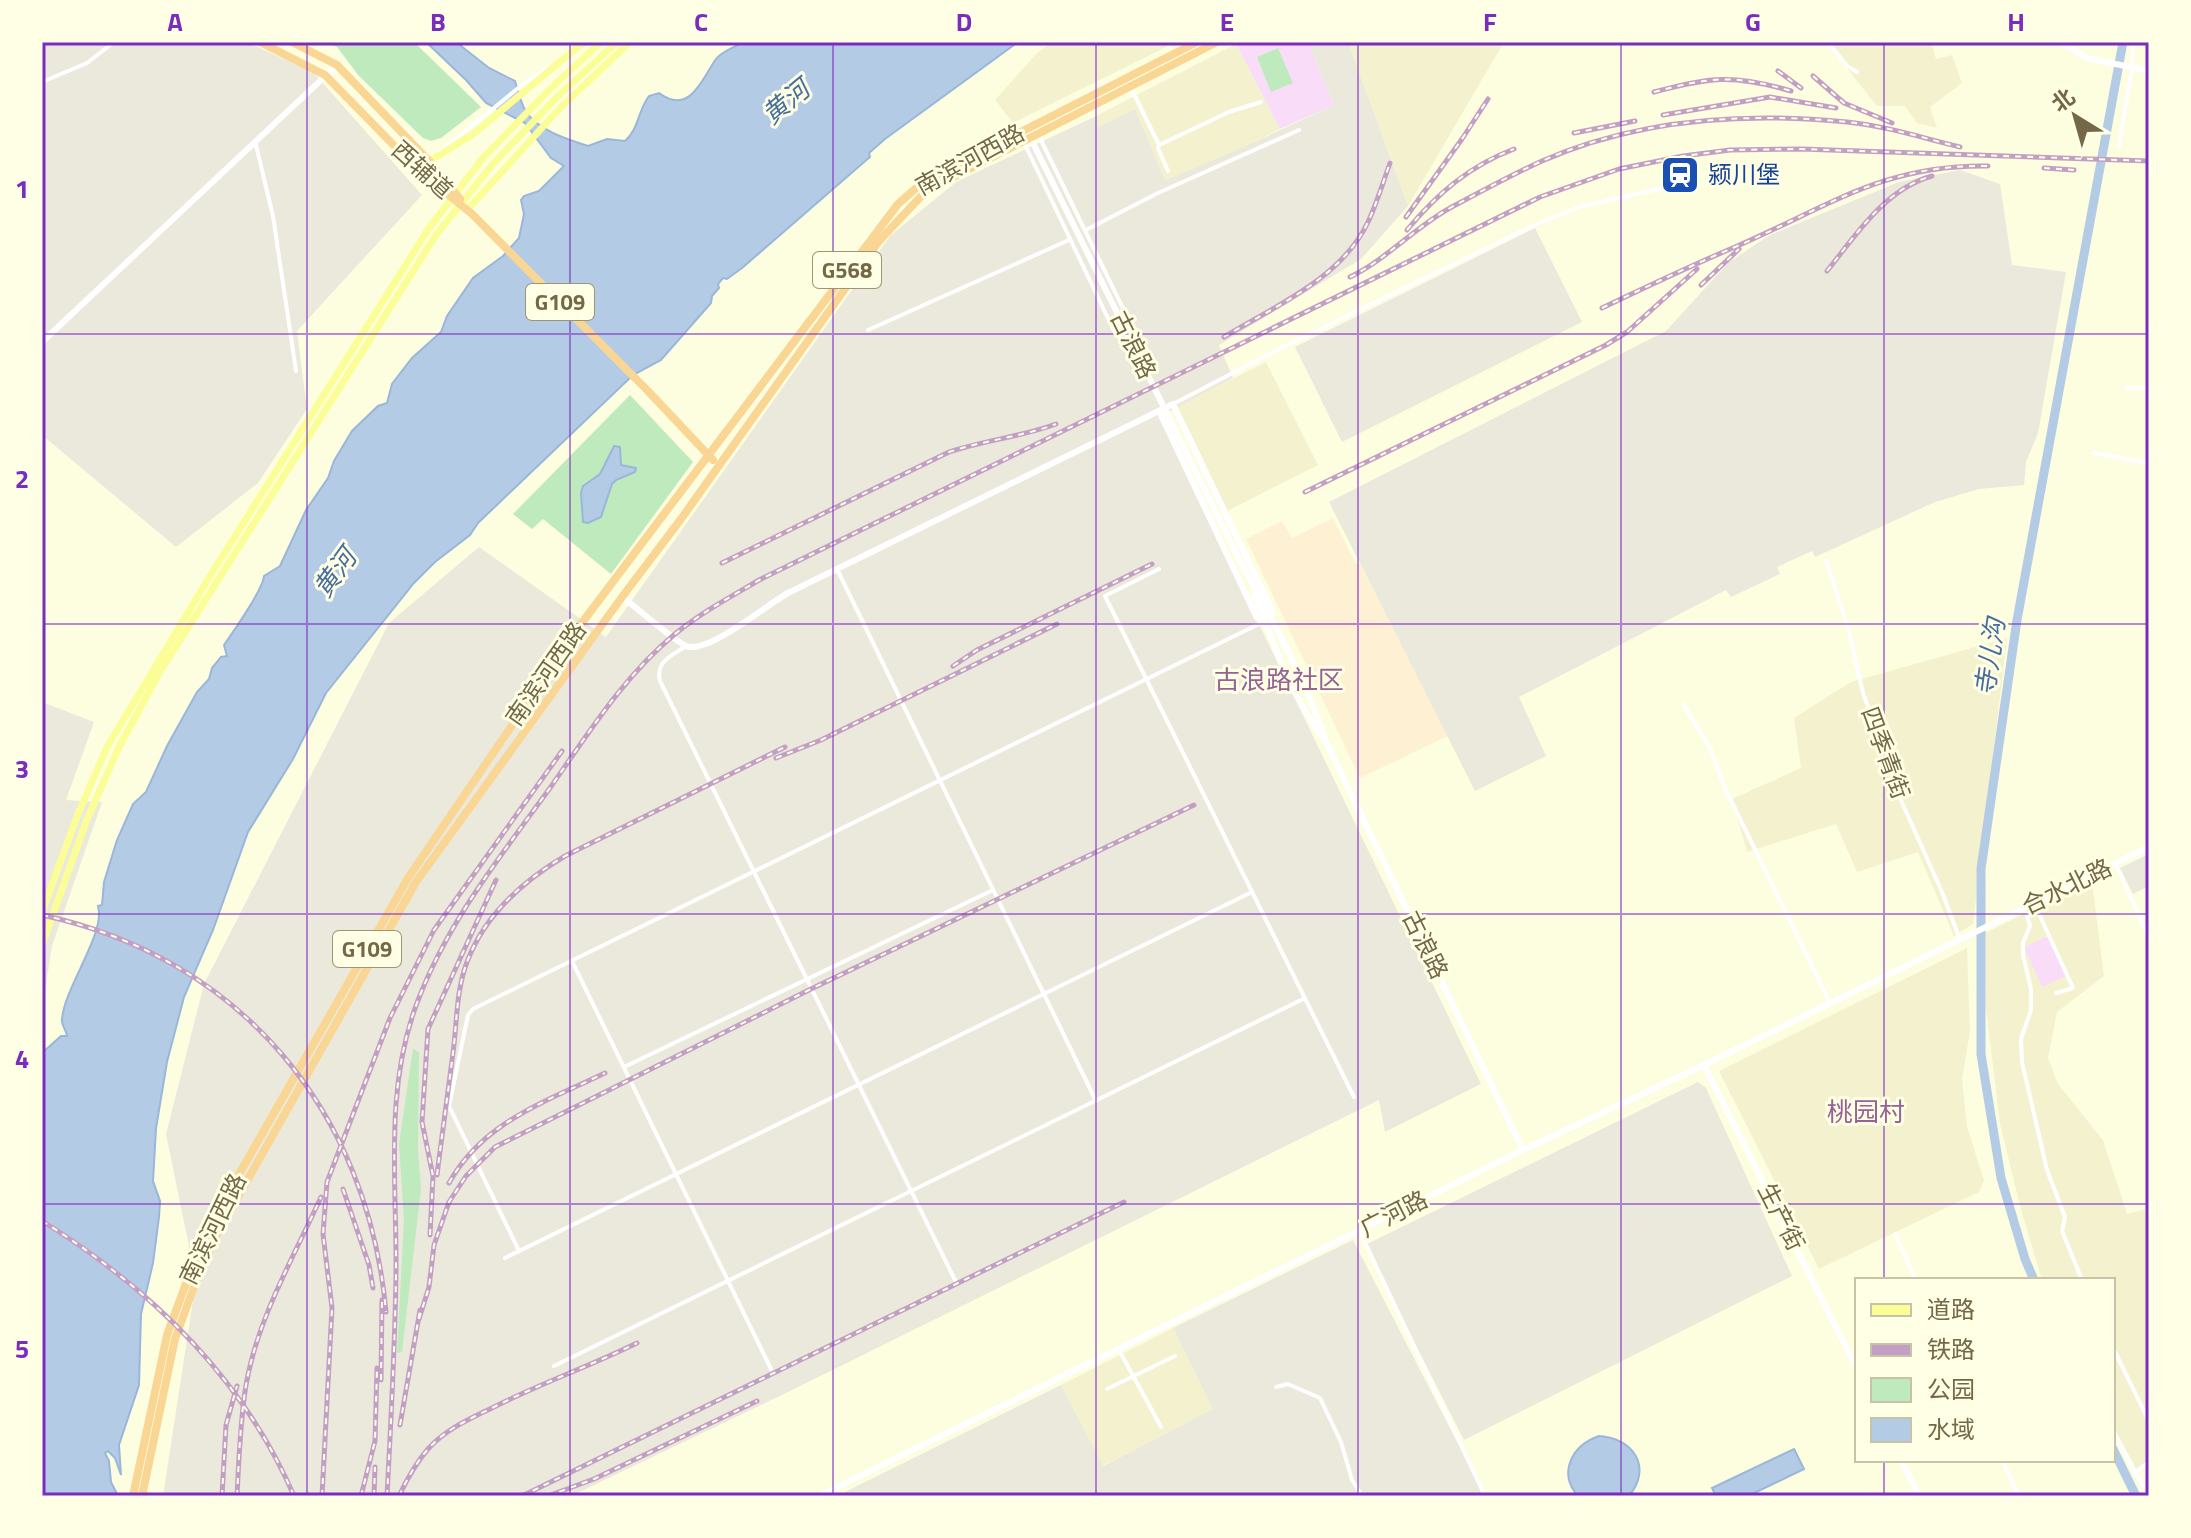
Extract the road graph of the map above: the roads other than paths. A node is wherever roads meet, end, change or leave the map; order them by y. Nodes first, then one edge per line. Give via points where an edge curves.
1 (114, 42) edge
2 (260, 42) edge
3 (292, 42) edge
4 (584, 42) edge
5 (601, 42) edge
6 (617, 42) edge
7 (630, 42) edge
8 (1197, 42) edge
9 (1217, 42) edge
10 (1828, 42) edge
11 (2060, 42) edge
12 (2133, 42) edge
13 (2073, 46) edge
14 (337, 65) junction
15 (2130, 68) junction
16 (2149, 71) edge
17 (1857, 72) dead end
18 (325, 75) junction
19 (42, 82) edge
20 (1129, 86) junction
21 (1261, 102) dead end
22 (1299, 130) dead end
23 (1028, 132) junction
24 (255, 141) junction
25 (1159, 145) junction
26 (2119, 146) dead end
27 (431, 161) junction
28 (1168, 171) dead end
29 (420, 172) junction
30 (1690, 182) dead end
31 (470, 211) junction
32 (1086, 230) junction
33 (1069, 240) junction
34 (1132, 325) junction
35 (868, 330) dead end
36 (42, 342) edge
37 (1153, 370) dead end
38 (296, 371) dead end
39 (2127, 388) dead end
40 (2149, 388) edge
41 (1173, 404) junction
42 (1159, 411) junction
43 (2094, 453) dead end
44 (709, 457) junction
45 (2149, 463) edge
46 (719, 466) junction
47 (1826, 560) dead end
48 (1240, 561) junction
49 (837, 569) junction
50 (1159, 569) dead end
51 (622, 597) junction
52 (1271, 618) junction
53 (1263, 622) junction
54 (686, 646) junction
55 (155, 673) junction
56 (1146, 678) junction
57 (1683, 704) dead end
58 (1326, 742) junction
59 (939, 779) junction
60 (2149, 847) edge
61 (2115, 863) junction
62 (753, 872) junction
63 (993, 890) junction
64 (1252, 892) junction
65 (2034, 903) junction
66 (2025, 908) junction
67 (42, 912) edge
68 (1970, 935) joint
69 (2149, 938) edge
70 (1960, 940) junction
71 (42, 945) edge
72 (572, 961) junction
73 (806, 979) junction
74 (2056, 993) dead end
75 (1044, 994) junction
76 (1303, 999) junction
77 (1830, 1003) junction
78 (1704, 1065) junction
79 (623, 1068) junction
80 (859, 1084) junction
81 (1354, 1097) dead end
82 (1096, 1101) junction
83 (1523, 1150) junction
84 (675, 1174) junction
85 (911, 1193) junction
86 (1360, 1232) junction
87 (1895, 1234) dead end
88 (519, 1251) junction
89 (505, 1258) dead end
90 (1915, 1278) edge
91 (2081, 1278) edge
92 (955, 1280) dead end
93 (728, 1281) junction
94 (1119, 1350) junction
95 (2115, 1352) edge
96 (1175, 1356) dead end
97 (1855, 1365) edge
98 (554, 1366) dead end
99 (771, 1369) dead end
100 (1134, 1376) junction
101 (1276, 1387) dead end
102 (1107, 1389) dead end
103 (2149, 1421) edge
104 (1161, 1427) dead end
105 (2115, 1434) edge
106 (1902, 1462) edge
107 (2003, 1462) edge
108 (2149, 1462) edge
109 (2134, 1473) junction
110 (133, 1496) edge
111 (142, 1496) edge
112 (819, 1496) edge
113 (1362, 1496) edge
114 (1485, 1496) edge
115 (1919, 1496) edge
116 (2019, 1496) edge
117 (2148, 1496) edge

1 - 19 street via 87,63
2 - 18 highway, 西辅道 / G109
3 - 14 highway, 西辅道 / G109
4 - 27 main road
5 - 55 main road via 483,158 429,228 210,576
6 - 55 main road via 492,165 436,235 219,582
7 - 31 main road via 519,150
8 - 23 highway, 南滨河西路 / G568
9 - 20 highway, 南滨河西路 / G568
10 - 17 street
11 - 13 street
12 - 15 street
13 - 15 street via 2087,58
14 - 18 street
14 - 27 highway, 西辅道 / G109
15 - 16 street
15 - 26 street
18 - 24 street
18 - 29 highway, 西辅道 / G109
20 - 23 highway, 南滨河西路 / G568
20 - 25 street
21 - 25 street
22 - 32 street
23 - 32 street
23 - 33 street
23 - 44 highway, 南滨河西路 / G568 via 923,182 898,204
23 - 46 highway, 南滨河西路 / G568 via 926,191 909,207 879,241
23 - 48 street, 古浪路
24 - 36 street
24 - 38 street via 273,216
25 - 28 street
27 - 29 main road
27 - 31 highway, 西辅道 / G109
29 - 31 highway, 西辅道 / G109
30 - 41 street via 1579,207 1537,224
31 - 44 highway, G109
32 - 34 street
33 - 34 street via 1115,333
33 - 35 street
34 - 37 street
39 - 40 street
41 - 42 street
41 - 52 street, 古浪路 via 1272,610
42 - 49 street
42 - 53 street, 古浪路
43 - 45 street
44 - 46 highway, G109
44 - 110 highway, 南滨河西路 / G109 via 581,624 408,878 214,1218 167,1335
46 - 51 highway, G109
47 - 70 street, 四季青街 via 1896,789
48 - 52 street, 古浪路
48 - 53 street, 古浪路
49 - 54 street via 775,601 718,640 704,647
49 - 59 street
50 - 56 street via 1105,596
51 - 54 street
51 - 111 highway, 南滨河西路 / G109 via 416,882 222,1222 175,1339
52 - 53 street
52 - 58 street, 古浪路
53 - 56 street
53 - 58 street, 古浪路 via 1311,723
54 - 62 street via 663,662 660,681
55 - 67 main road via 107,747
55 - 71 main road via 86,822
56 - 59 street
56 - 64 street
57 - 77 street via 1710,748
58 - 83 street, 古浪路
59 - 62 street
59 - 63 street
60 - 61 street, 合水北路
61 - 65 street, 合水北路
61 - 69 street
62 - 72 street
62 - 73 street
63 - 73 street
63 - 75 street
64 - 75 street
64 - 76 street
65 - 66 street, 合水北路
65 - 74 street via 2073,988
66 - 68 street, 合水北路
66 - 91 street via 2030,926 2023,955 2031,1010 2021,1039 2022,1062 2047,1170 2065,1217 2062,1231
68 - 70 street, 广河路
70 - 77 street, 广河路
72 - 79 street
72 - 88 street via 473,1009 449,1101
73 - 79 street
73 - 80 street
75 - 80 street
75 - 82 street
76 - 81 street
76 - 82 street
77 - 78 street, 广河路
78 - 83 street, 广河路
78 - 97 street, 生产街
79 - 84 street
80 - 84 street
80 - 85 street
82 - 85 street
83 - 86 street, 广河路
84 - 88 street
84 - 93 street
85 - 92 street
85 - 93 street
86 - 94 street, 广河路
86 - 114 street
87 - 90 street
88 - 89 street
93 - 98 street
93 - 99 street
94 - 100 street
94 - 112 street, 广河路
95 - 103 street
96 - 100 street
100 - 102 street
100 - 104 street
101 - 113 street via 1288,1384 1320,1398
105 - 109 street
106 - 115 street
107 - 116 street
108 - 109 street
109 - 117 street

